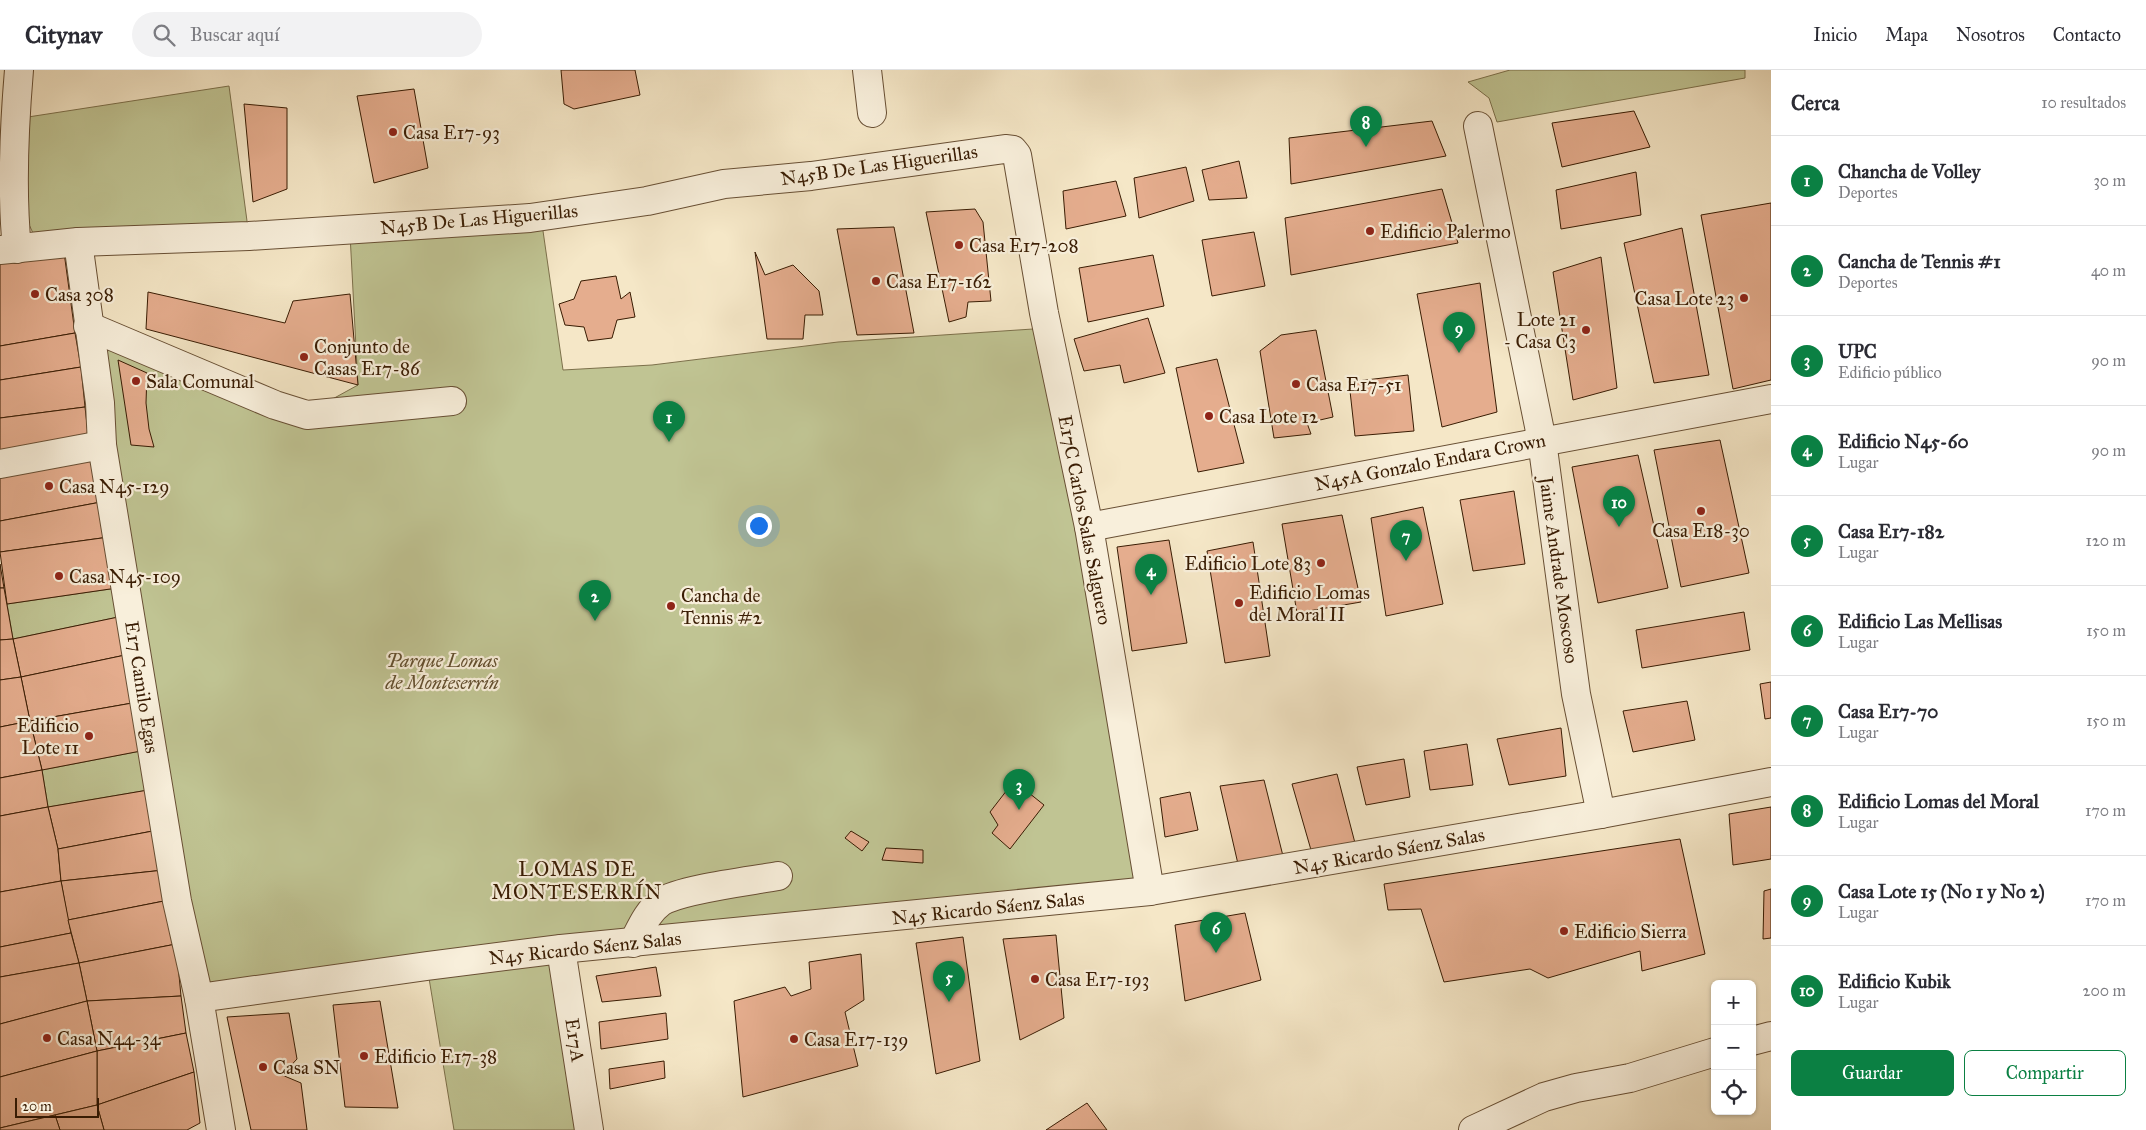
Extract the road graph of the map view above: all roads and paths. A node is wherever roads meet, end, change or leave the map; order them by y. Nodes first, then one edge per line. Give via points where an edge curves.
1 (18, 70) edge
2 (867, 70) edge
3 (872, 113) dead end
4 (1478, 126) dead end
5 (1013, 150) joint
6 (78, 242) junction
7 (8, 249) edge
8 (88, 326) junction
9 (1771, 399) edge
10 (452, 400) dead end
11 (1542, 441) junction
12 (102, 445) junction
13 (0, 464) edge
14 (1089, 527) junction
15 (1771, 782) edge
16 (1601, 814) junction
17 (778, 876) dead end
18 (1150, 892) junction
19 (633, 943) junction
20 (562, 949) junction
21 (200, 998) junction
22 (1771, 1036) edge
23 (1756, 1040) edge
24 (1711, 1053) edge
25 (221, 1130) edge
26 (589, 1130) edge
27 (1473, 1130) edge

1 - 7 street via 14,222
2 - 3 street
4 - 11 street, Jaime Andrade Moscoso
5 - 6 street, N45B De Las Higuerillas via 724,184 647,201 530,218 249,236
5 - 14 street, E17C Carlos Salas Salguero via 1017,155 1044,314
6 - 7 street, N45B De Las Higuerillas
6 - 8 street, E17 Camilo Egas
8 - 10 street via 307,416
8 - 12 street, E17 Camilo Egas via 100,403
9 - 11 street, N45A Gonzalo Endara Crown
11 - 14 street, N45A Gonzalo Endara Crown
11 - 16 street, Jaime Andrade Moscoso via 1576,694
12 - 13 street
12 - 21 street, E17 Camilo Egas via 176,894
14 - 18 street, E17C Carlos Salas Salguero
15 - 16 street, N45 Ricardo Sáenz Salas
16 - 18 street, N45 Ricardo Sáenz Salas
17 - 19 street via 679,895 661,902 647,916
18 - 19 street, N45 Ricardo Sáenz Salas
19 - 20 street, N45 Ricardo Sáenz Salas
20 - 21 street, N45 Ricardo Sáenz Salas
20 - 26 street, E17A
21 - 25 street, E17 Camilo Egas
22 - 23 street
24 - 27 street via 1630,1078 1544,1097

